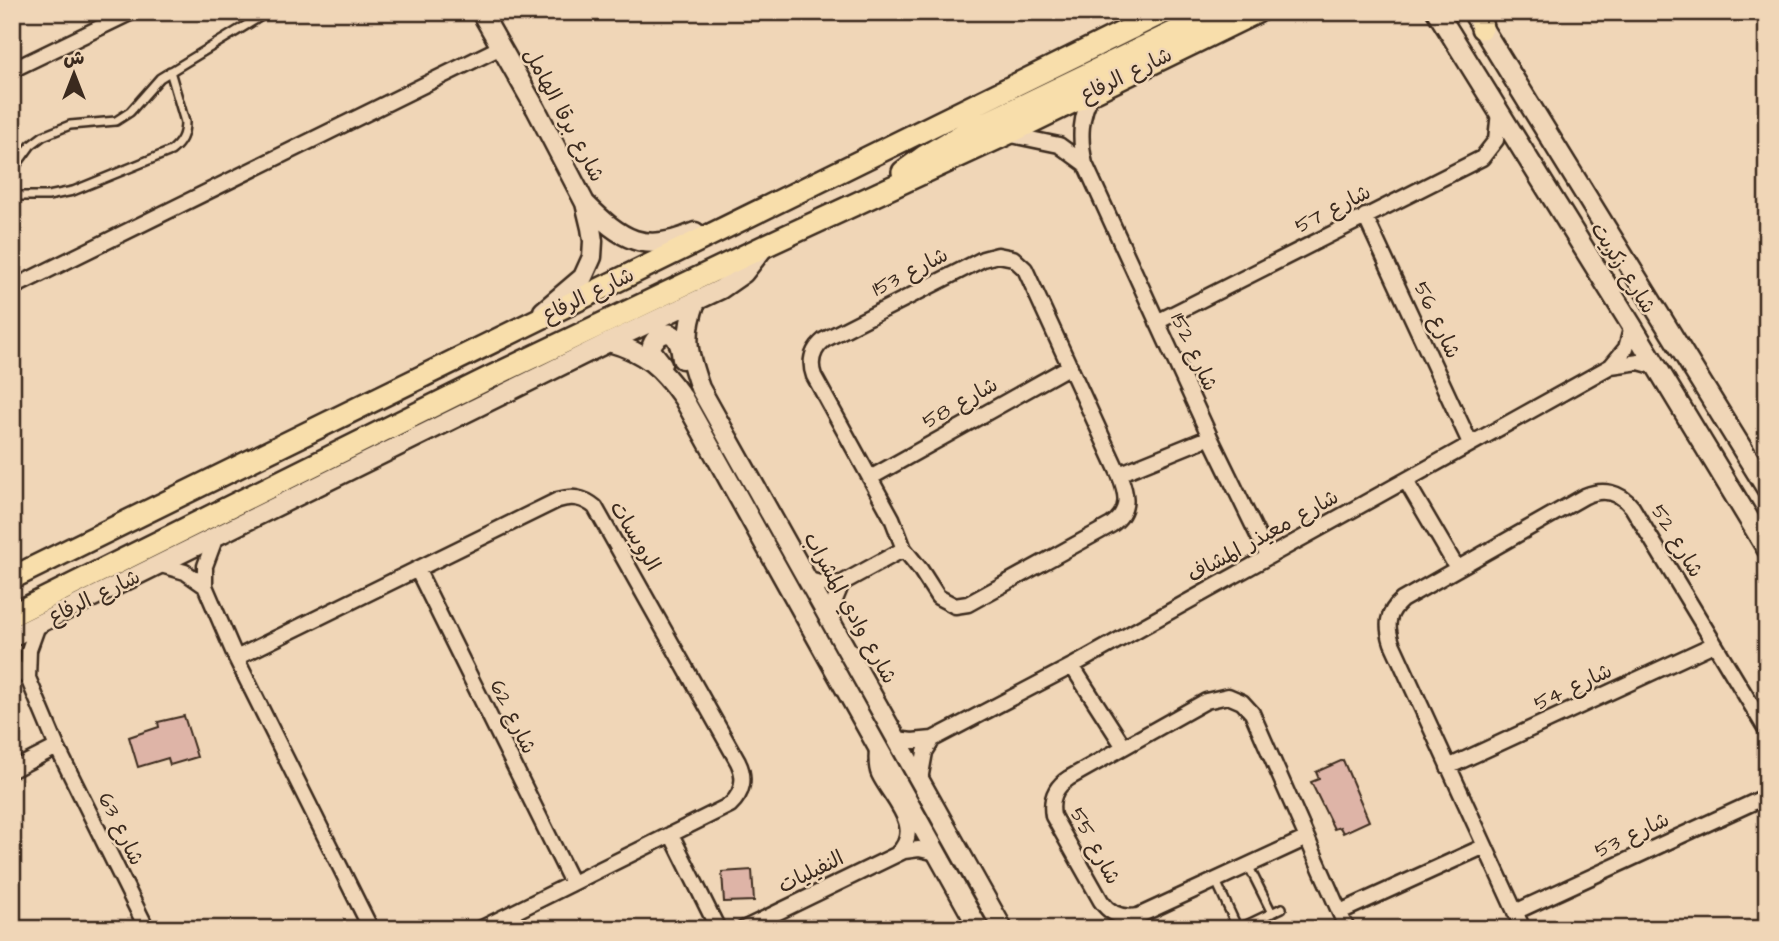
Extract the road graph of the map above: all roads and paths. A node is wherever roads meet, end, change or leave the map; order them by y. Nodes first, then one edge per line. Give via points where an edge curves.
1 (132, 12) edge
2 (268, 12) edge
3 (481, 12) edge
4 (1164, 12) edge
5 (1216, 12) edge
6 (1257, 12) edge
7 (1437, 12) edge
8 (1478, 18) edge
9 (501, 47) junction
10 (12, 70) edge
11 (170, 71) junction
12 (1093, 91) junction
13 (1499, 111) junction
14 (1007, 134) junction
15 (1085, 164) junction
16 (12, 171) edge
17 (12, 196) edge
18 (874, 196) junction
19 (585, 204) junction
20 (760, 211) junction
21 (1365, 216) junction
22 (767, 244) junction
23 (12, 288) edge
24 (696, 301) junction
25 (1157, 321) junction
26 (1632, 326) junction
27 (522, 328) junction
28 (610, 342) junction
29 (1070, 366) junction
30 (1611, 366) junction
31 (1657, 367) junction
32 (701, 388) junction
33 (683, 398) junction
34 (1210, 437) junction
35 (1470, 443) junction
36 (1119, 474) junction
37 (870, 478) junction
38 (1406, 481) junction
39 (1767, 489) edge
40 (215, 538) junction
41 (904, 549) junction
42 (1767, 549) edge
43 (1268, 556) junction
44 (161, 565) junction
45 (1457, 568) junction
46 (416, 569) junction
47 (12, 578) edge
48 (808, 580) junction
49 (842, 583) junction
50 (205, 586) junction
51 (12, 615) edge
52 (831, 620) junction
53 (38, 625) junction
54 (12, 637) edge
55 (1714, 645) junction
56 (236, 658) junction
57 (12, 665) edge
58 (1072, 666) junction
59 (28, 678) junction
60 (1767, 731) edge
61 (897, 739) junction
62 (933, 739) junction
63 (57, 747) junction
64 (877, 747) junction
65 (1124, 747) junction
66 (1448, 767) junction
67 (12, 770) edge
68 (920, 780) junction
69 (1767, 796) edge
70 (671, 834) junction
71 (1307, 838) junction
72 (1485, 846) junction
73 (937, 853) junction
74 (897, 854) junction
75 (1248, 865) junction
76 (1216, 881) junction
77 (572, 883) junction
78 (1282, 908) dead end
79 (1340, 912) junction
80 (1515, 912) junction
81 (1272, 913) junction
82 (147, 929) edge
83 (371, 929) edge
84 (480, 929) edge
85 (718, 929) edge
86 (743, 929) edge
87 (979, 929) edge
88 (1003, 929) edge
89 (1238, 929) edge
90 (1347, 929) edge
91 (1523, 929) edge

1 - 10 street
2 - 11 lane
3 - 9 street, شارع برقا الهامل
4 - 20 main road, شارع الرفاع
5 - 18 main road via 944,145
6 - 12 main road, شارع الرفاع
7 - 13 main road, شارع زكريت
8 - 39 main road, شارع زكريت
9 - 19 street, شارع برقا الهامل
9 - 23 street
11 - 16 lane via 124,117 56,129 32,145
11 - 17 lane via 185,122 178,146 73,191
12 - 14 main road, شارع الرفاع
12 - 15 street, شارع 152 via 1082,123
13 - 21 street, شارع 57 via 1496,140 1482,158
13 - 26 main road, شارع زكريت
14 - 15 street via 1059,145
14 - 18 main road, شارع الرفاع
15 - 25 street, شارع 152
18 - 22 main road, شارع الرفاع
19 - 20 street, شارع برقا الهامل via 621,236 653,244 673,242 723,220
19 - 27 street, شارع برقا الهامل via 593,241 589,266 576,284
20 - 27 main road, شارع الرفاع
21 - 25 street, شارع 57
21 - 35 street, شارع 56
22 - 24 street, شارع الرفاع via 733,282
22 - 51 main road, شارع الرفاع
24 - 28 street, شارع الرفاع
24 - 32 street, شارع وادي المشراب via 687,339
25 - 34 street, شارع 152
26 - 30 street, شارع معيذر المشاف via 1626,348
26 - 31 main road, شارع زكريت
27 - 47 main road, شارع الرفاع
28 - 33 street, شارع وادي المشراب via 645,356
28 - 40 street, شارع الرفاع
29 - 36 street, شارع 153
29 - 37 street, شارع 58
29 - 37 street, شارع 153 via 1025,269 1013,258 998,255 824,340 812,356 814,376
30 - 31 street, شارع معيذر المشاف via 1639,362
30 - 35 street, شارع معيذر المشاف
31 - 42 main road, شارع زكريت
32 - 33 street via 686,369 678,341 670,334 660,334 651,350
32 - 48 street, شارع وادي المشراب
33 - 64 street, شارع وادي المشراب
34 - 36 street
34 - 43 street, شارع 152
35 - 38 street, شارع معيذر المشاف
36 - 41 street, شارع 153 via 1127,501 1116,521 968,604 955,606 938,597
37 - 41 street, شارع 153
38 - 43 street, شارع معيذر المشاف
38 - 45 street
40 - 44 street, شارع الرفاع
40 - 50 street via 205,566
41 - 49 street
43 - 58 street, شارع معيذر المشاف
44 - 50 street via 185,572
44 - 53 street, شارع الرفاع
45 - 55 street, شارع 52 via 1585,496 1617,495 1632,507
45 - 66 street, شارع 52 via 1402,600 1387,623
46 - 56 street, الرويسات
46 - 70 street, الرويسات via 558,500 581,499 594,507 743,775 742,789 730,805
46 - 77 street, شارع 62
48 - 49 street
48 - 52 street, شارع وادي المشراب
49 - 52 street
50 - 56 street
52 - 61 street, شارع وادي المشراب
53 - 54 street, شارع الرفاع
53 - 59 street, شارع 63 via 29,650
55 - 60 street, شارع 52
55 - 66 street, شارع 54
56 - 83 street
57 - 59 street, شارع 63
58 - 62 street, شارع معيذر المشاف
58 - 65 street
59 - 63 street, شارع 63
61 - 62 street, شارع معيذر المشاف
61 - 68 street, شارع وادي المشراب
62 - 68 street via 925,752
63 - 67 street
63 - 82 street, شارع 63
64 - 73 street, شارع وادي المشراب
64 - 74 street via 879,773 909,828
65 - 71 street, شارع 55 via 1206,701 1220,696 1235,699 1252,713
65 - 76 street, شارع 55 via 1063,782 1052,801 1053,816 1101,901 1117,915 1138,916
66 - 72 street, شارع 52
68 - 88 street, شارع وادي المشراب
69 - 80 street, شارع 53
70 - 77 street, الرويسات
70 - 85 street
71 - 75 street, شارع 55
71 - 79 street, شارع 55
72 - 79 street
72 - 80 street, شارع 52
73 - 74 street, النفيليات via 911,849
73 - 87 street, شارع وادي المشراب
74 - 86 street, النفيليات
75 - 76 street, شارع 55
75 - 81 lane
76 - 89 lane
77 - 84 street, الرويسات
78 - 81 lane
79 - 90 street, شارع 55
80 - 91 street, شارع 52
81 - 89 lane

